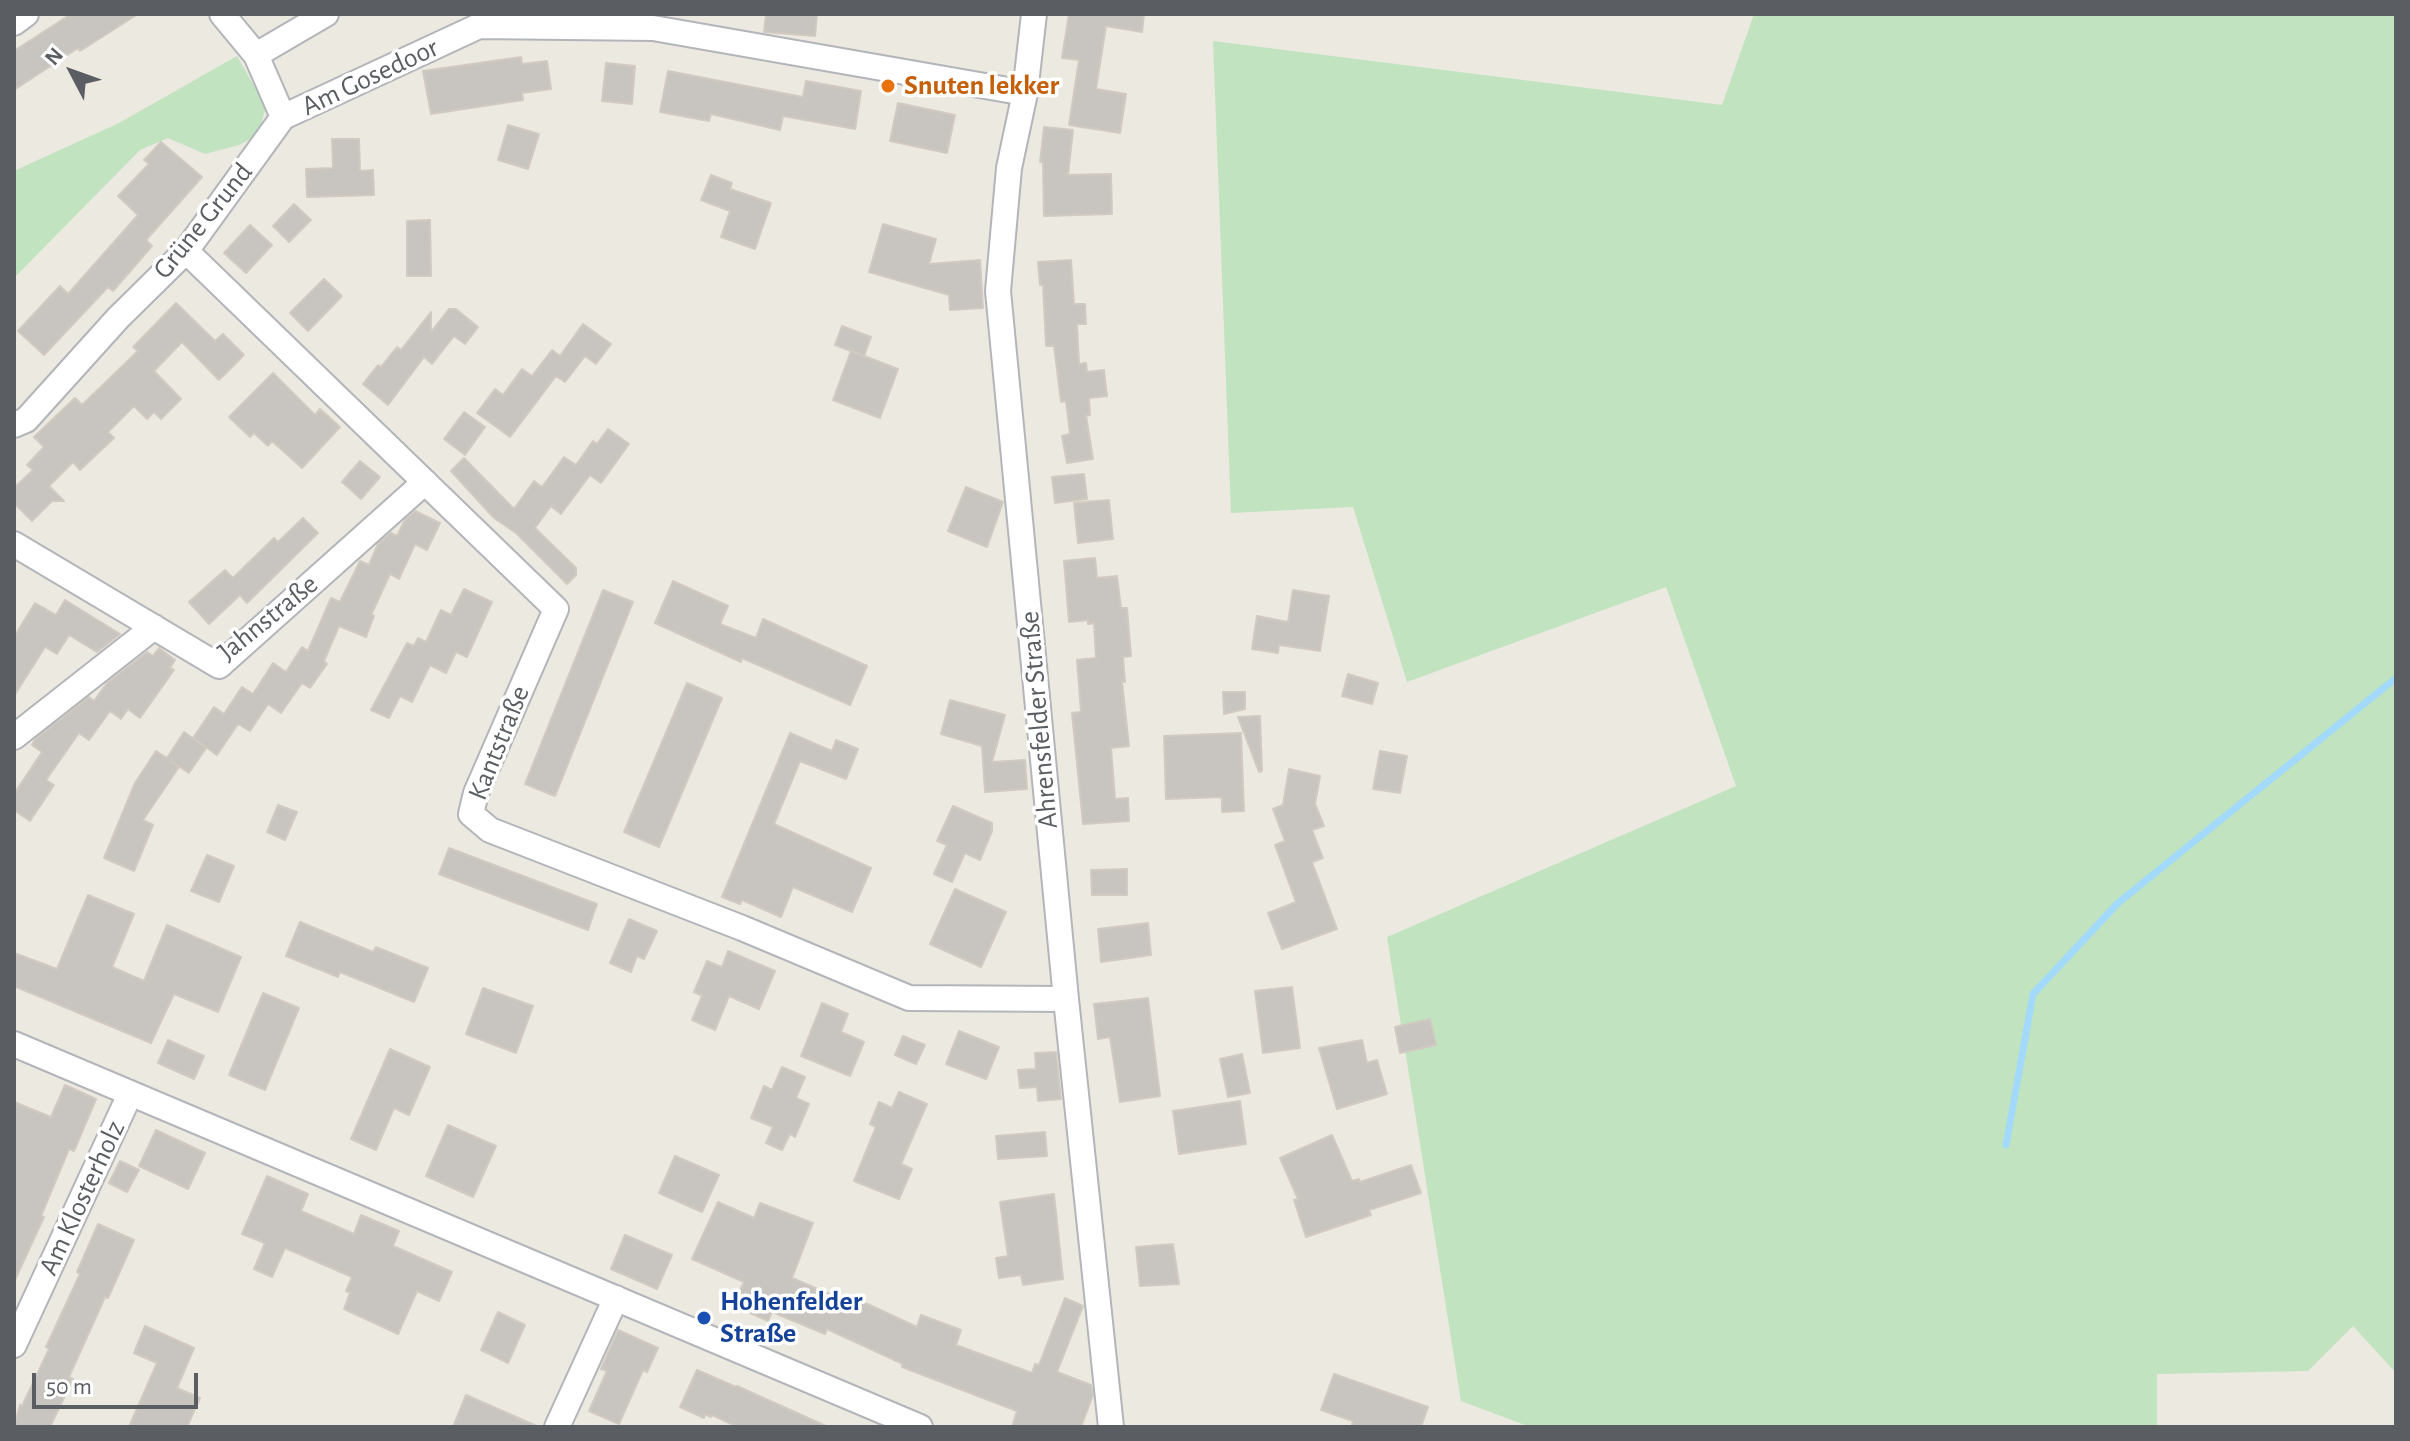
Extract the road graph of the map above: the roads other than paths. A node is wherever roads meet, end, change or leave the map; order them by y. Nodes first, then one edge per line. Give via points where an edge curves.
1 (26, 14) edge
2 (222, 14) edge
3 (326, 14) edge
4 (1034, 14) edge
5 (14, 23) edge
6 (256, 55) junction
7 (1025, 93) junction
8 (283, 117) junction
9 (186, 251) junction
10 (14, 425) edge
11 (425, 482) junction
12 (14, 544) edge
13 (154, 627) junction
14 (14, 737) edge
15 (1066, 999) junction
16 (14, 1044) edge
17 (130, 1094) junction
18 (616, 1298) junction
19 (14, 1345) edge
20 (557, 1427) edge
21 (920, 1427) edge
22 (1111, 1427) edge

1 - 5 street
2 - 6 street
3 - 6 street
4 - 7 street, Ahrensfelder Straße
6 - 8 street
7 - 8 street, Am Gosedoor via 653,28 479,26
7 - 15 street, Ahrensfelder Straße via 1009,168 998,291
8 - 9 street, Grüne Grund
9 - 10 street, Grüne Grund via 26,420
9 - 11 street, Kantstraße
11 - 13 street, Jahnstraße via 219,666
11 - 15 street, Kantstraße via 556,609 476,793 471,814 490,830 909,998
12 - 13 street, Jahnstraße
13 - 14 street
15 - 22 street, Ahrensfelder Straße
16 - 17 street
17 - 18 street
17 - 19 street, Am Klosterholz
18 - 20 street
18 - 21 street

